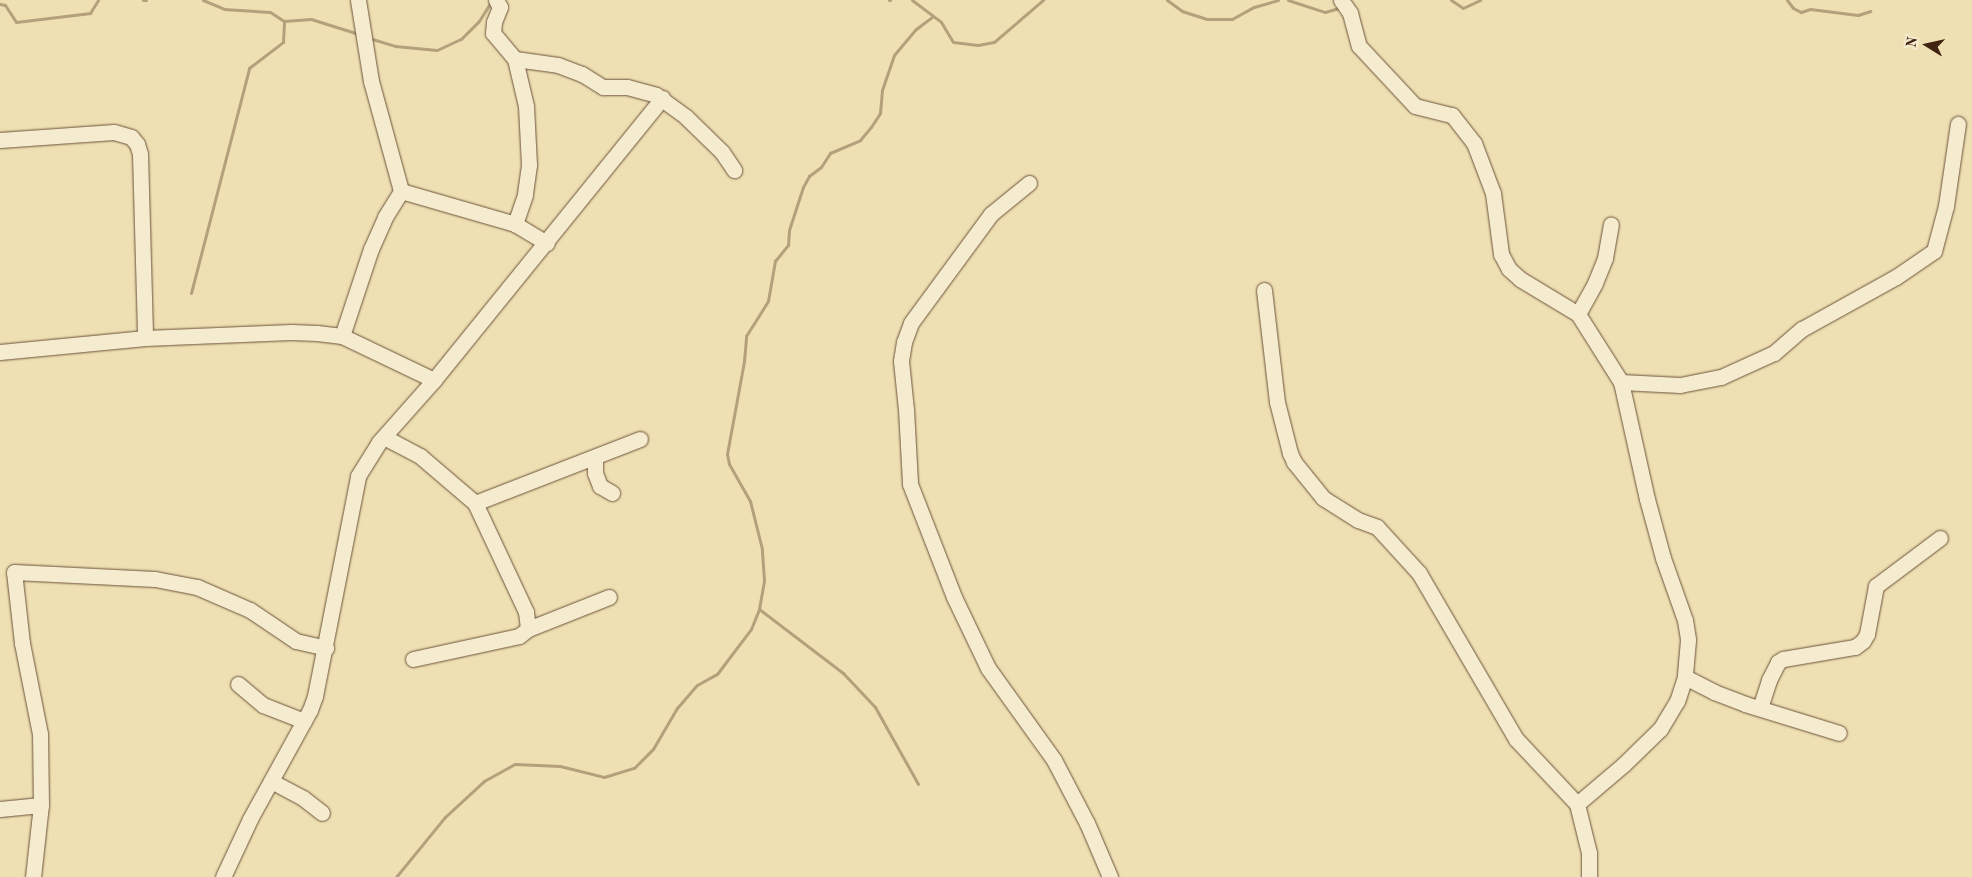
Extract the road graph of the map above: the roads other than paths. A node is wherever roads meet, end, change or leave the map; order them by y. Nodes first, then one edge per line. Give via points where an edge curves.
1 (358, 0) edge
2 (496, 0) edge
3 (1341, 0) edge
4 (515, 59) junction
5 (662, 98) junction
6 (1958, 124) dead end
7 (0, 140) edge
8 (734, 170) dead end
9 (1029, 183) dead end
10 (401, 191) junction
11 (515, 224) junction
12 (1612, 225) dead end
13 (547, 243) junction
14 (1264, 290) dead end
15 (1578, 314) junction
16 (342, 336) junction
17 (145, 338) junction
18 (0, 352) edge
19 (434, 380) junction
20 (1622, 382) junction
21 (384, 437) junction
22 (640, 439) dead end
23 (595, 458) junction
24 (612, 493) dead end
25 (475, 503) junction
26 (1940, 538) dead end
27 (7, 572) edge
28 (609, 597) dead end
29 (528, 629) junction
30 (326, 648) junction
31 (413, 659) dead end
32 (1685, 677) junction
33 (238, 684) dead end
34 (1760, 708) junction
35 (304, 721) junction
36 (1839, 733) dead end
37 (271, 781) junction
38 (1576, 804) junction
39 (41, 805) junction
40 (0, 809) edge
41 (322, 813) dead end
42 (33, 877) edge
43 (224, 877) edge
44 (1110, 877) edge
45 (1589, 877) edge

1 - 10 street via 371,81
2 - 4 street via 500,8 493,33
3 - 15 street via 1350,13 1359,46 1410,101 1421,108 1452,115 1474,143 1493,193 1502,254 1509,268 1520,280
4 - 5 street via 558,65 603,87 633,88
4 - 11 street via 526,106 530,148 527,185
5 - 8 street via 722,152
5 - 13 street
6 - 20 street via 1946,206 1934,251 1896,277 1802,329 1774,354 1721,377 1680,385
7 - 17 street via 114,132 131,137 137,144 140,154
9 - 44 street via 991,214 909,330 900,361 910,484 954,597 988,668 1054,760 1087,823
10 - 11 street
10 - 16 street via 371,249
11 - 13 street
12 - 15 street via 1596,283
13 - 19 street
14 - 38 street via 1277,402 1294,462 1323,498 1358,520 1377,527 1419,573 1516,739
15 - 20 street
16 - 17 street via 291,332
16 - 19 street
17 - 18 street
19 - 21 street
20 - 32 street via 1656,533 1685,620 1688,640
21 - 25 street via 420,456
21 - 30 street via 358,476
22 - 23 street
23 - 24 street via 600,486
23 - 25 street
25 - 29 street via 526,612
26 - 34 street via 1876,586 1863,642 1855,647 1783,658 1769,680
27 - 30 street via 154,579 197,587 250,610 296,641
27 - 39 street via 40,734
28 - 29 street
29 - 31 street via 520,636
30 - 35 street via 315,696
32 - 34 street via 1714,692
32 - 38 street via 1677,701 1660,728 1623,765
33 - 35 street via 264,705
34 - 36 street
35 - 37 street
37 - 41 street via 303,798
37 - 43 street
38 - 45 street via 1589,853
39 - 40 street
39 - 42 street

